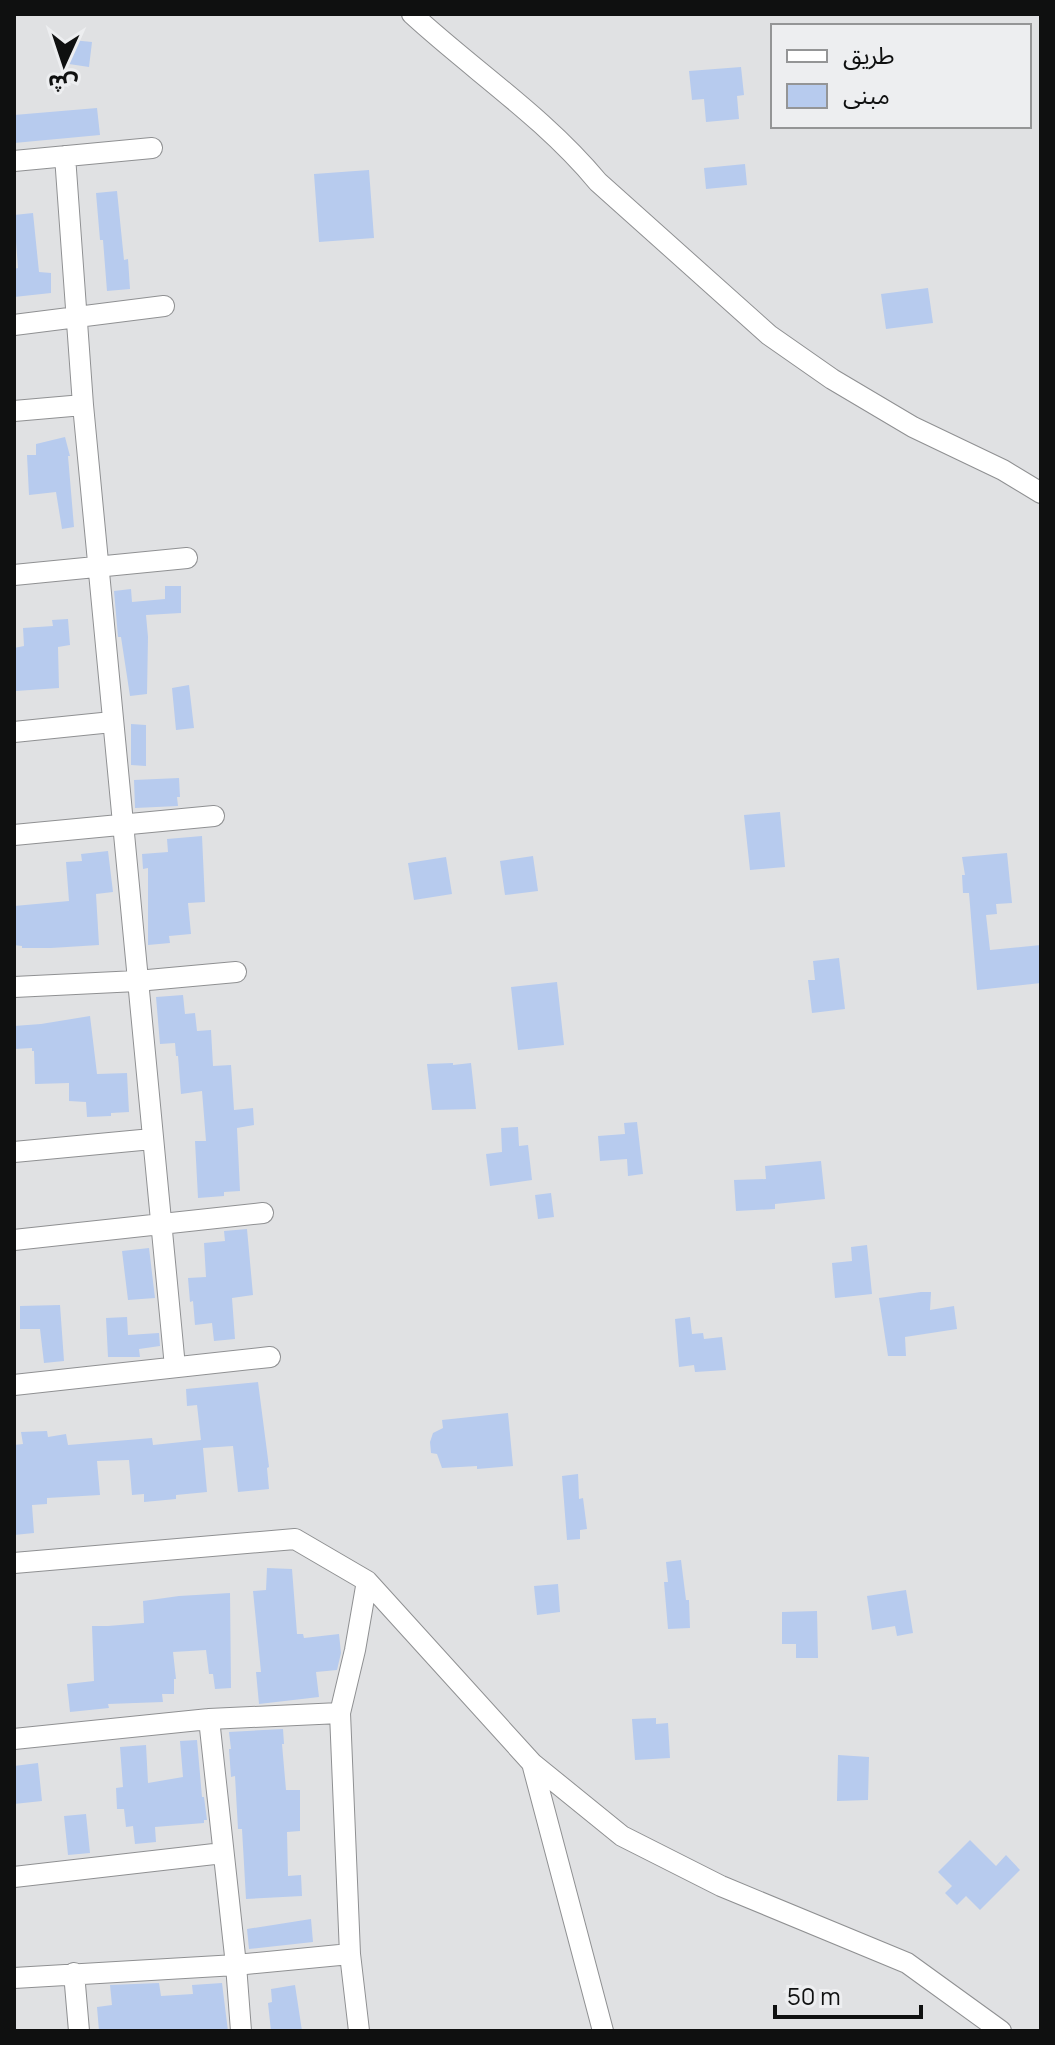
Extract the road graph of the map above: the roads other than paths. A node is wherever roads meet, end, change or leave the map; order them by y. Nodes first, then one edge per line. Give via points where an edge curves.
1 (412, 14) edge
2 (152, 148) dead end
3 (65, 156) junction
4 (14, 161) edge
5 (164, 306) dead end
6 (76, 318) junction
7 (14, 325) edge
8 (83, 405) junction
9 (14, 411) edge
10 (1041, 493) edge
11 (187, 558) dead end
12 (99, 567) junction
13 (14, 575) edge
14 (112, 722) junction
15 (14, 732) edge
16 (214, 816) dead end
17 (123, 825) junction
18 (14, 835) edge
19 (236, 972) dead end
20 (137, 981) junction
21 (14, 987) edge
22 (152, 1139) junction
23 (14, 1152) edge
24 (263, 1213) dead end
25 (160, 1224) junction
26 (14, 1240) edge
27 (270, 1357) dead end
28 (175, 1367) junction
29 (14, 1385) edge
30 (14, 1563) edge
31 (367, 1581) junction
32 (340, 1713) junction
33 (209, 1719) junction
34 (14, 1739) edge
35 (532, 1763) junction
36 (223, 1853) junction
37 (14, 1877) edge
38 (350, 1954) junction
39 (236, 1965) junction
40 (74, 1973) junction
41 (14, 1978) edge
42 (79, 2031) edge
43 (241, 2031) edge
44 (359, 2031) edge
45 (603, 2031) edge
46 (1001, 2031) edge

1 - 10 street via 502,88 769,335 913,427
2 - 3 street
3 - 4 street
3 - 6 street
5 - 6 street
6 - 7 street
6 - 8 street
8 - 9 street
8 - 12 street
11 - 12 street
12 - 13 street
12 - 14 street
14 - 15 street
14 - 17 street
16 - 17 street
17 - 18 street
17 - 20 street
19 - 20 street
20 - 21 street
20 - 22 street
22 - 23 street
22 - 25 street
24 - 25 street
25 - 26 street
25 - 28 street
27 - 28 street
28 - 29 street
30 - 31 street via 295,1539
31 - 32 street
31 - 35 street
32 - 33 street
32 - 38 street
33 - 34 street
33 - 36 street
35 - 45 street
35 - 46 street via 622,1836 721,1886 907,1963
36 - 37 street
36 - 39 street
38 - 39 street
38 - 44 street
39 - 40 street
39 - 43 street
40 - 41 street
40 - 42 street

